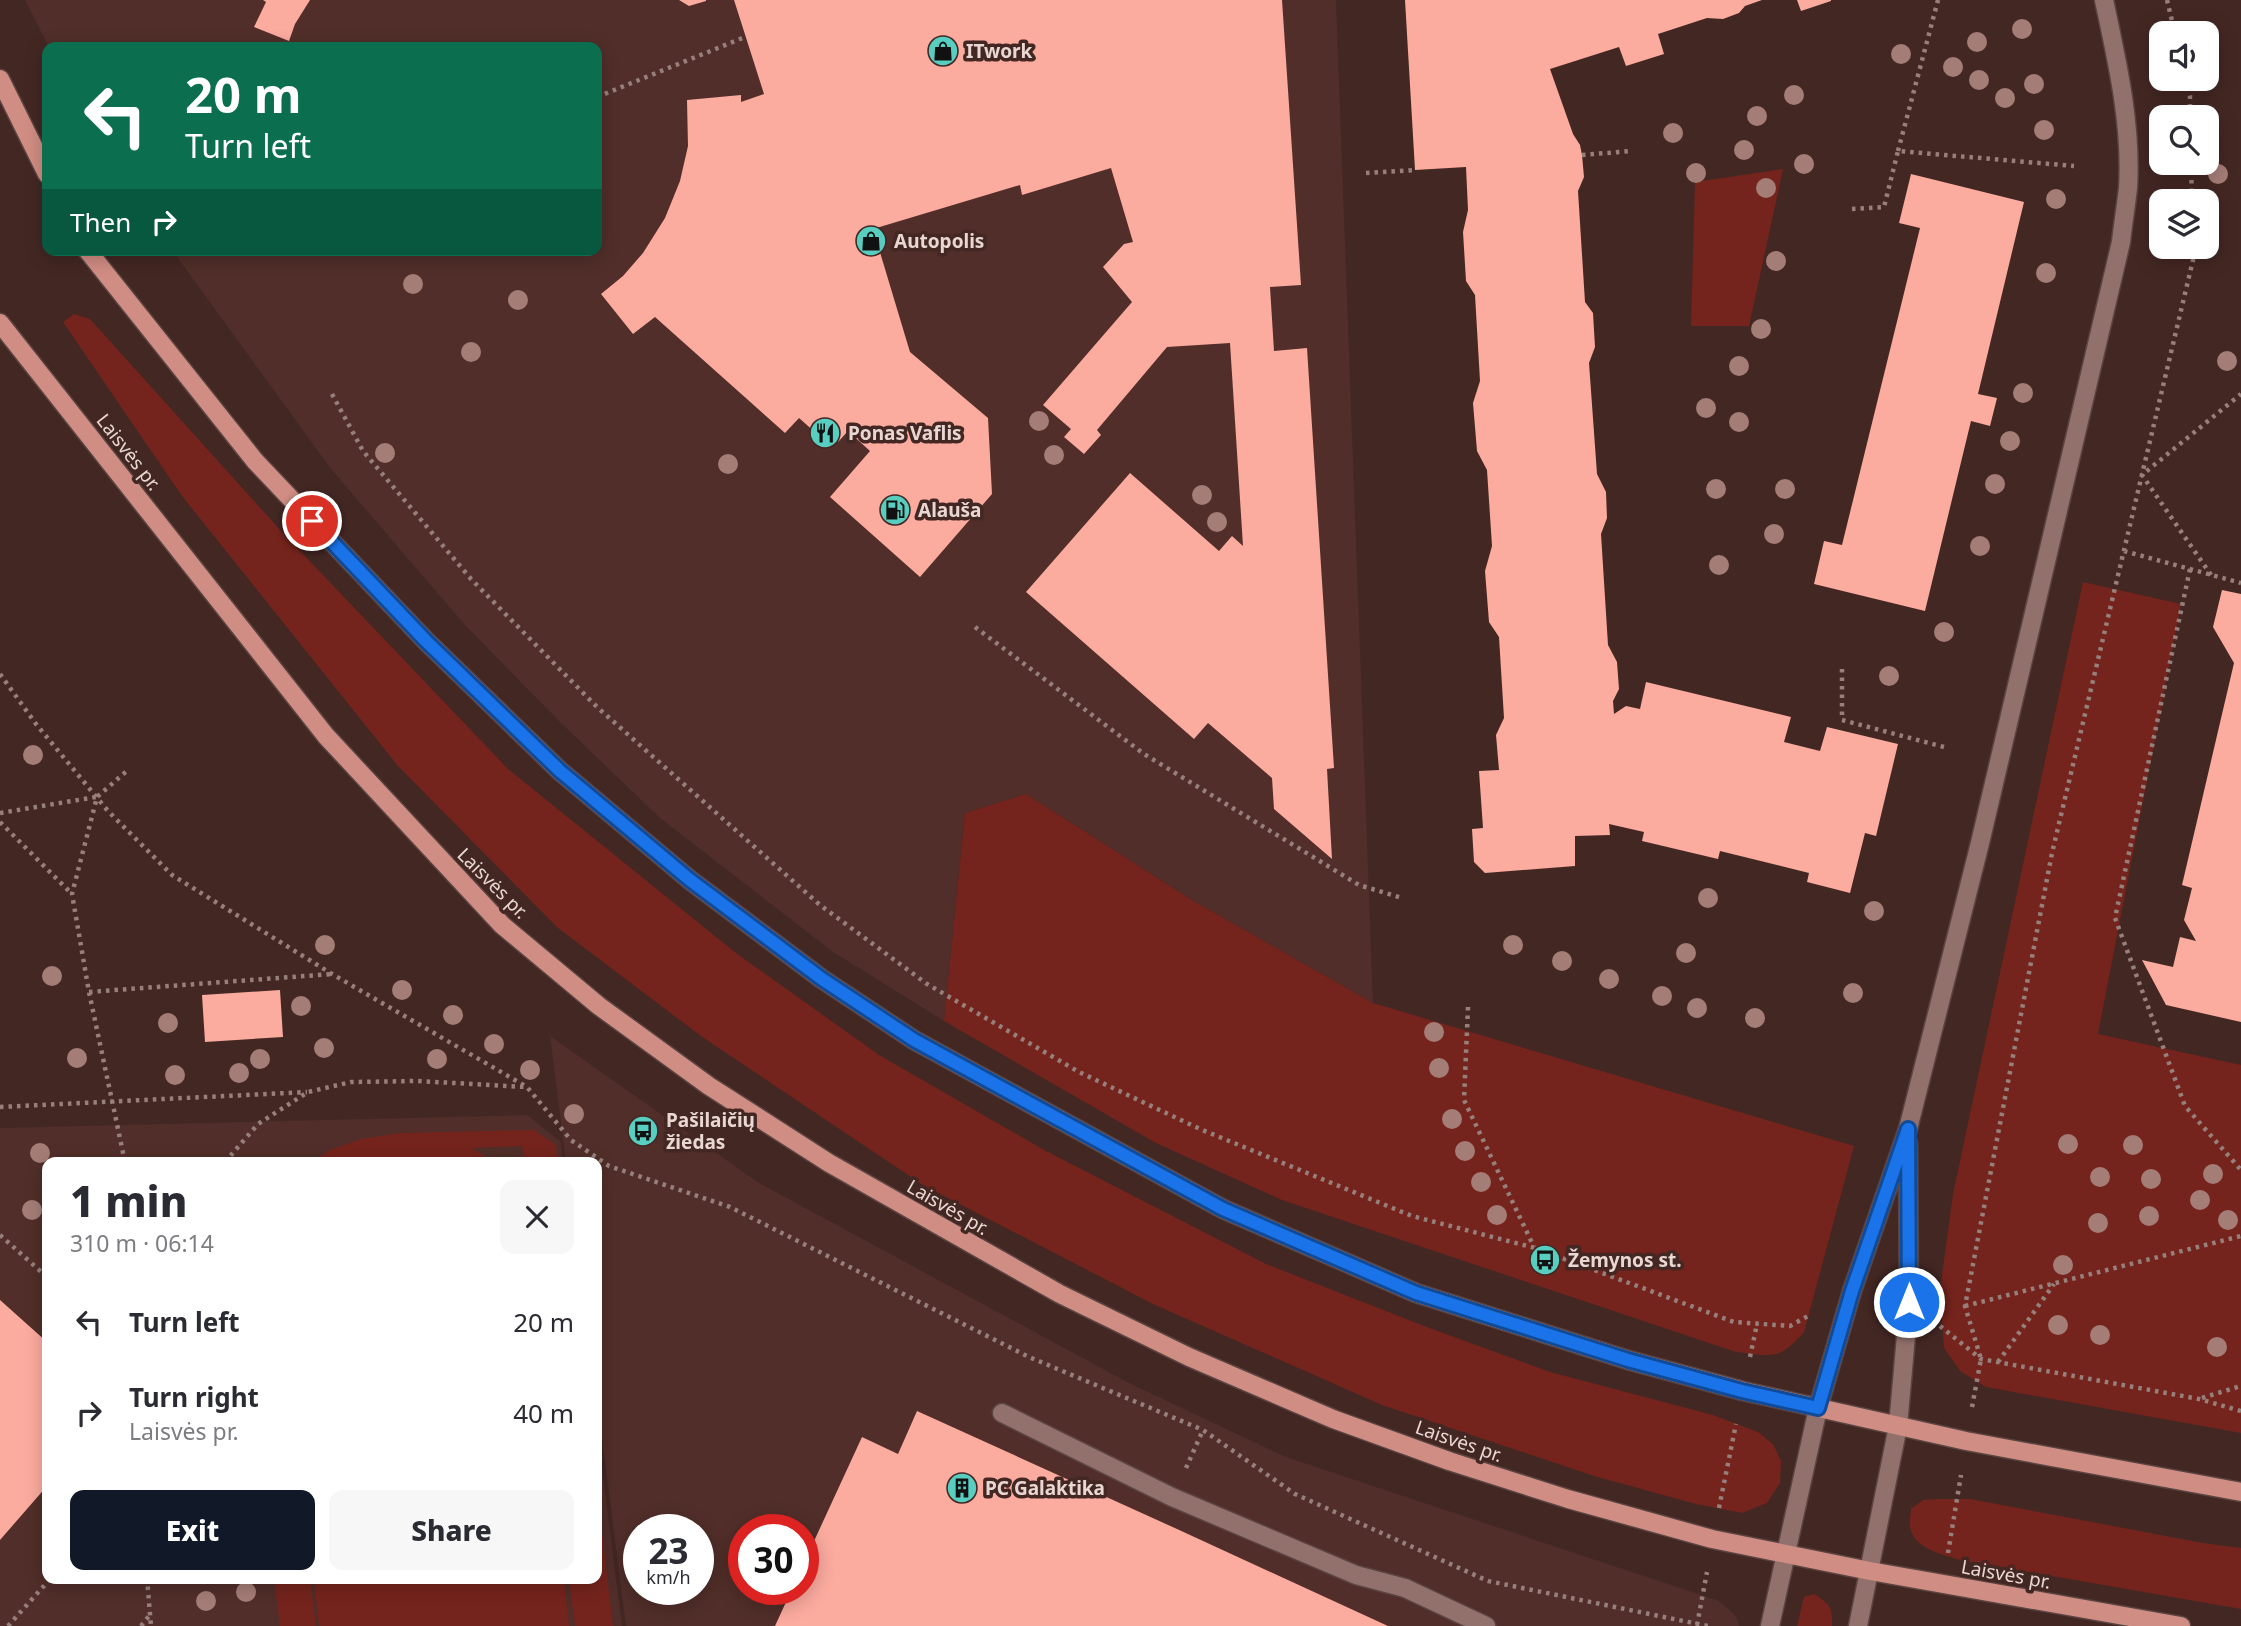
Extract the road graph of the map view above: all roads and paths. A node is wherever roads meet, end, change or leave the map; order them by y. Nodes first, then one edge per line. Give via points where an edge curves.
1 (1938, 0) edge
2 (2104, 0) edge
3 (2167, 0) edge
4 (2172, 21) edge
5 (745, 37) dead end
6 (0, 79) edge
7 (602, 95) edge
8 (1631, 151) dead end
9 (1898, 151) junction
10 (1582, 155) dead end
11 (42, 164) edge
12 (2074, 166) dead end
13 (1415, 170) dead end
14 (1366, 173) dead end
15 (1852, 209) dead end
16 (92, 256) edge
17 (2193, 259) edge
18 (0, 323) edge
19 (332, 394) dead end
20 (2241, 394) edge
21 (2142, 475) junction
22 (2124, 551) junction
23 (2190, 569) junction
24 (2211, 575) junction
25 (2241, 583) edge
26 (975, 627) dead end
27 (1842, 669) dead end
28 (0, 674) edge
29 (1944, 747) dead end
30 (129, 769) dead end
31 (97, 797) junction
32 (0, 813) edge
33 (0, 822) edge
34 (72, 894) junction
35 (1402, 898) dead end
36 (332, 974) junction
37 (89, 992) junction
38 (1468, 1007) dead end
39 (527, 1087) junction
40 (307, 1092) junction
41 (113, 1102) junction
42 (0, 1107) edge
43 (1908, 1129) junction
44 (124, 1157) edge
45 (229, 1157) edge
46 (596, 1157) edge
47 (602, 1161) edge
48 (2241, 1170) edge
49 (0, 1235) edge
50 (2241, 1236) edge
51 (1535, 1248) junction
52 (42, 1273) edge
53 (2054, 1283) junction
54 (1852, 1291) junction
55 (1909, 1302) junction
56 (1965, 1306) junction
57 (1981, 1359) junction
58 (1997, 1362) junction
59 (2241, 1387) edge
60 (2199, 1399) junction
61 (1818, 1408) junction
62 (2241, 1410) edge
63 (1002, 1413) dead end
64 (1737, 1416) dead end
65 (1898, 1426) junction
66 (1203, 1430) junction
67 (1966, 1441) junction
68 (1184, 1473) dead end
69 (2241, 1492) edge
70 (1718, 1509) dead end
71 (1786, 1554) junction
72 (1870, 1571) junction
73 (46, 1584) edge
74 (147, 1584) edge
75 (1944, 1584) junction
76 (150, 1615) junction
77 (1697, 1625) edge
78 (8, 1626) edge
79 (141, 1626) edge
80 (150, 1626) edge
81 (1486, 1626) edge
82 (1708, 1626) edge
83 (1770, 1626) edge
84 (1858, 1626) edge
85 (2181, 1626) edge

1 - 9 path
2 - 43 street via 2126,130 2128,186 2122,242
3 - 4 path
5 - 7 path
6 - 11 main road
8 - 10 path
9 - 12 path
9 - 15 path via 1884,207
13 - 14 path
16 - 61 main road via 255,461 445,659 570,780 690,880 845,995 914,1040 1223,1209 1416,1293 1628,1360
17 - 21 path
18 - 71 main road, Laisvės pr. via 326,737 446,867 502,925 598,1006 709,1086 828,1163 950,1233 1060,1294 1213,1367 1333,1419 1449,1461 1581,1503
19 - 51 path via 363,451 471,579 597,707 821,905 927,984 1079,1072 1200,1129 1412,1216
20 - 21 path
21 - 22 path
21 - 24 path
22 - 23 path
22 - 56 path via 2052,853
23 - 24 path
23 - 48 path via 2115,918 2185,1106
24 - 25 path
26 - 35 path via 1144,754 1359,885
27 - 29 path via 1842,720
28 - 31 path
30 - 31 path
31 - 32 path
31 - 34 path
31 - 36 path via 172,875
33 - 34 path
34 - 37 path
36 - 37 path
36 - 39 path
37 - 41 path
38 - 51 path via 1464,1100
39 - 40 path via 351,1082
39 - 46 path via 571,1140
40 - 41 path
40 - 45 path via 258,1124
41 - 42 path
41 - 44 path
43 - 54 street
43 - 55 street
47 - 66 path via 730,1207 1018,1351
49 - 52 path
50 - 53 path
51 - 54 path via 1734,1322 1790,1326
53 - 56 path
53 - 58 path
54 - 61 street
55 - 57 path
55 - 65 street
56 - 57 path
57 - 58 path
57 - 67 path
58 - 60 path
59 - 60 path
60 - 62 path
61 - 65 main road
61 - 71 street
63 - 81 street via 1172,1497 1356,1575 1405,1588
64 - 70 path
65 - 67 main road
65 - 72 street
66 - 68 path
66 - 77 path via 1295,1494 1489,1581
67 - 69 main road
67 - 75 path
71 - 72 main road, Laisvės pr.
71 - 83 street
72 - 75 main road, Laisvės pr.
72 - 84 street
73 - 78 path
74 - 76 path
75 - 85 main road, Laisvės pr.
76 - 79 path
76 - 80 path
77 - 82 path

